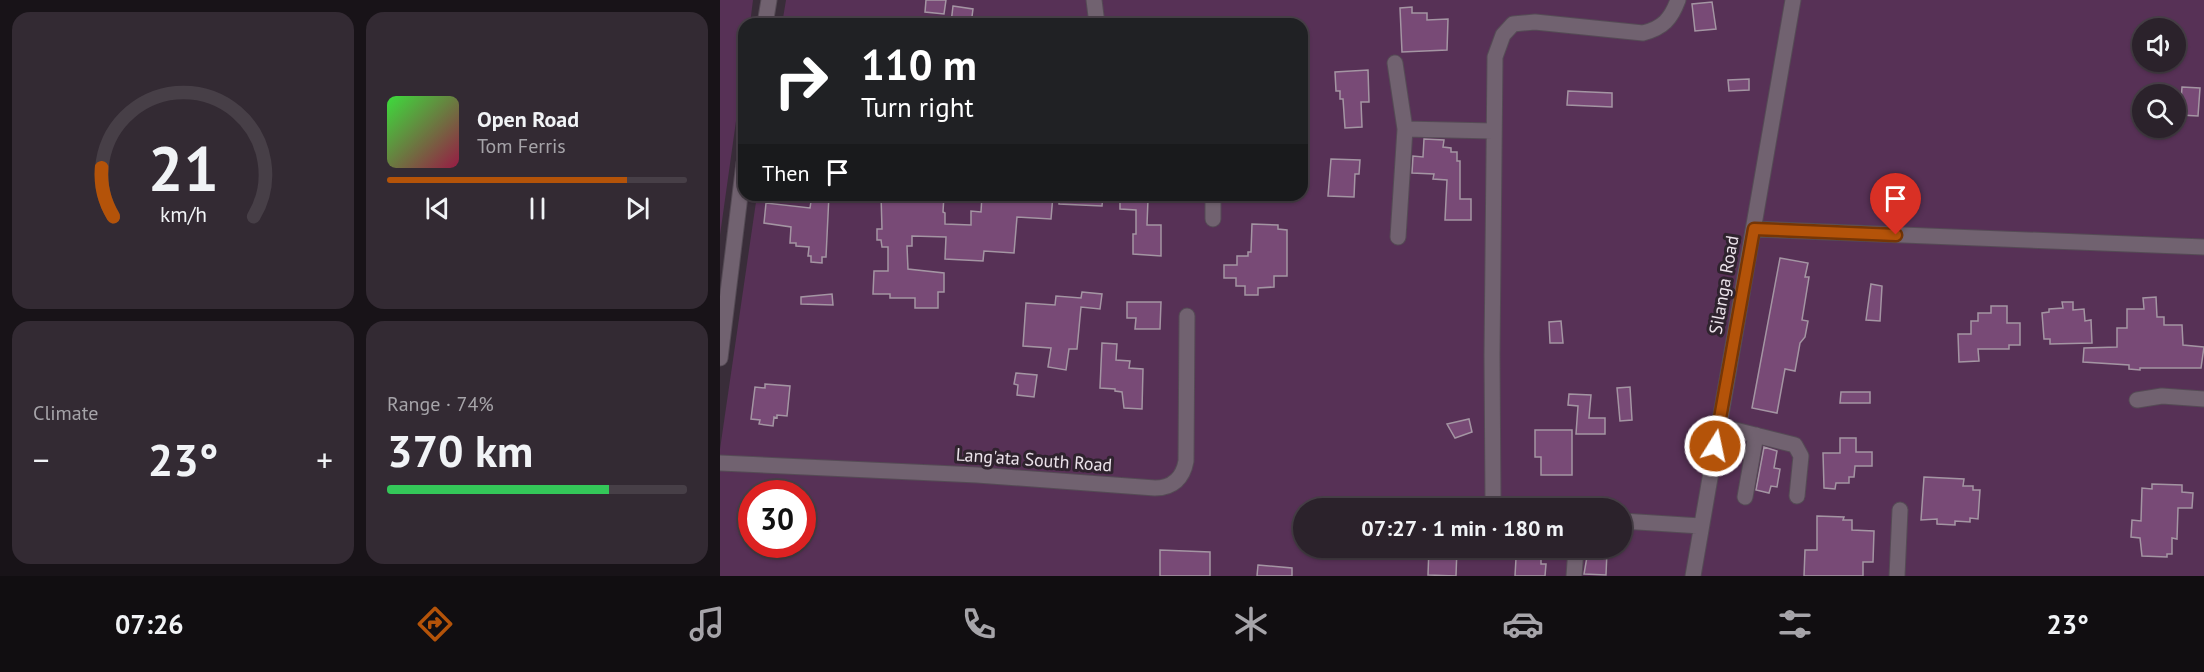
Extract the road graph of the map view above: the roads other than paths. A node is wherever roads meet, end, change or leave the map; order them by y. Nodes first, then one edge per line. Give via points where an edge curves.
1 (769, 0) edge
2 (1094, 0) edge
3 (1678, 0) edge
4 (1793, 0) edge
5 (766, 18) edge
6 (1096, 18) edge
7 (1395, 63) dead end
8 (1405, 129) junction
9 (1493, 131) junction
10 (738, 191) edge
11 (1213, 201) edge
12 (1213, 219) dead end
13 (1754, 229) junction
14 (1398, 237) dead end
15 (727, 243) edge
16 (2204, 247) edge
17 (1187, 316) dead end
18 (720, 358) edge
19 (2204, 399) edge
20 (2137, 400) dead end
21 (1719, 426) junction
22 (1756, 435) junction
23 (720, 463) edge
24 (1745, 496) dead end
25 (1797, 496) dead end
26 (1493, 498) edge
27 (1900, 510) dead end
28 (1632, 523) edge
29 (1701, 526) junction
30 (1575, 558) edge
31 (1574, 576) edge
32 (1693, 576) edge
33 (1897, 576) edge

1 - 5 street
2 - 6 street
3 - 9 street via 1671,18 1657,30 1643,33 1535,22 1513,24 1503,35 1495,57
4 - 13 street, Silanga Road
7 - 8 street
8 - 9 street
8 - 14 street
9 - 26 street
10 - 15 street
11 - 12 street
13 - 16 street
13 - 21 street, Silanga Road
15 - 18 street
17 - 23 street, Lang'ata South Road via 1186,461 1181,476 1170,486
19 - 20 street via 2162,396
21 - 22 street
21 - 29 street, Silanga Road
22 - 24 street
22 - 25 street via 1798,448 1801,456
27 - 33 street
28 - 29 street
29 - 32 street, Silanga Road
30 - 31 street

